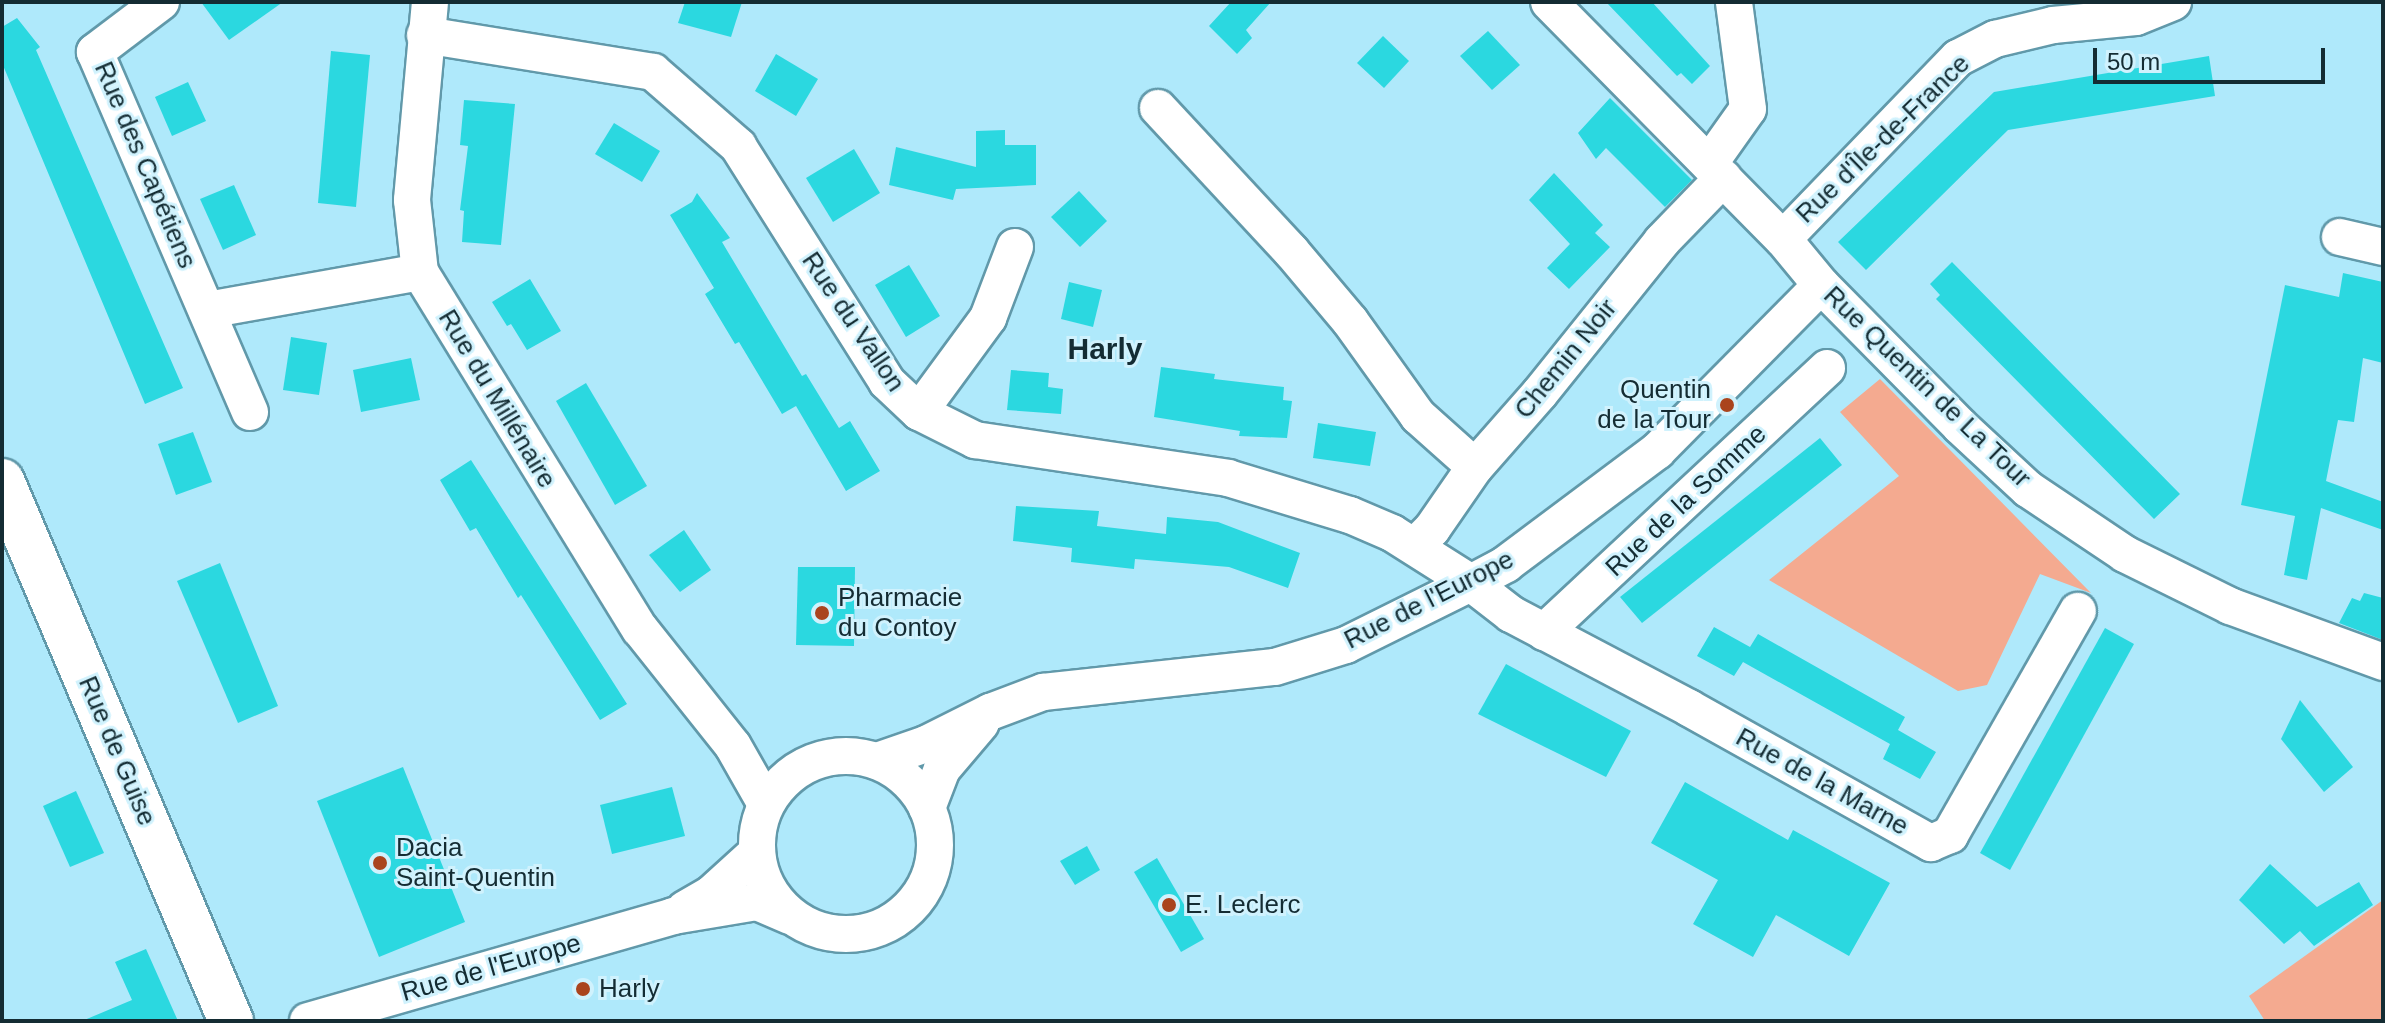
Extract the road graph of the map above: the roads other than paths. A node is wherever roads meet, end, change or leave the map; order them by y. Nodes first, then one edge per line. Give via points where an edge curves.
1 (161, 2) edge
2 (1549, 2) edge
3 (2173, 2) edge
4 (1745, 4) edge
5 (2079, 12) edge
6 (428, 18) edge
7 (1158, 108) dead end
8 (1716, 171) junction
9 (2340, 237) dead end
10 (1783, 239) junction
11 (1015, 247) dead end
12 (2383, 247) edge
13 (420, 272) junction
14 (1821, 285) junction
15 (207, 310) junction
16 (1827, 368) dead end
17 (250, 412) dead end
18 (919, 412) junction
19 (1475, 467) junction
20 (2, 481) edge
21 (1415, 546) junction
22 (1471, 583) junction
23 (2078, 611) dead end
24 (1544, 632) junction
25 (2383, 662) edge
26 (990, 712) junction
27 (733, 746) junction
28 (818, 760) junction
29 (877, 761) junction
30 (766, 804) junction
31 (927, 808) junction
32 (756, 853) junction
33 (673, 916) junction
34 (790, 916) junction
35 (231, 1021) edge
36 (308, 1021) edge

1 - 15 street, Rue des Capétiens via 95,52
2 - 8 street, Rue Quentin de La Tour
3 - 5 street, Rue d'Île-de-France via 2136,17
4 - 8 street, Chemin Noir via 1748,109
5 - 10 street, Rue d'Île-de-France via 1995,39 1958,58
6 - 13 street, Rue du Millénaire via 412,200
6 - 18 street, Rue du Vallon via 653,72 738,146 887,382
7 - 19 street via 1350,321 1418,416
8 - 10 street, Rue Quentin de La Tour
8 - 19 street, Chemin Noir
9 - 12 street
10 - 14 street, Rue Quentin de La Tour
11 - 18 street via 988,318
13 - 15 street
13 - 27 street, Rue du Millénaire via 640,629
14 - 22 street, Rue de l'Europe via 1657,451 1506,564
14 - 25 street, Rue Quentin de La Tour via 2028,489 2125,554 2230,606
15 - 17 street, Rue des Capétiens
16 - 24 street, Rue de la Somme
18 - 21 street, Rue du Vallon via 975,440 1228,478 1350,515
19 - 21 street, Chemin Noir
20 - 35 main road, Rue de Guise
21 - 22 street, Rue du Vallon
22 - 24 street, Rue de la Marne
22 - 26 street, Rue de l'Europe via 1346,645 1275,667 1079,686 1043,692
23 - 24 street, Rue de la Marne via 1950,835 1931,843
26 - 29 street, Rue de l'Europe
26 - 31 street, Rue de l'Europe via 942,769
27 - 28 street via 775,757
27 - 30 street, Rue du Millénaire
28 - 29 street via 856,756
28 - 30 street via 788,777
29 - 31 street via 915,788
30 - 32 street
31 - 34 street via 934,829 931,871 904,913 858,934 822,931
32 - 33 street, Rue de l'Europe via 711,894
32 - 34 street via 762,877
33 - 34 street, Rue de l'Europe via 757,902
33 - 36 street, Rue de l'Europe

